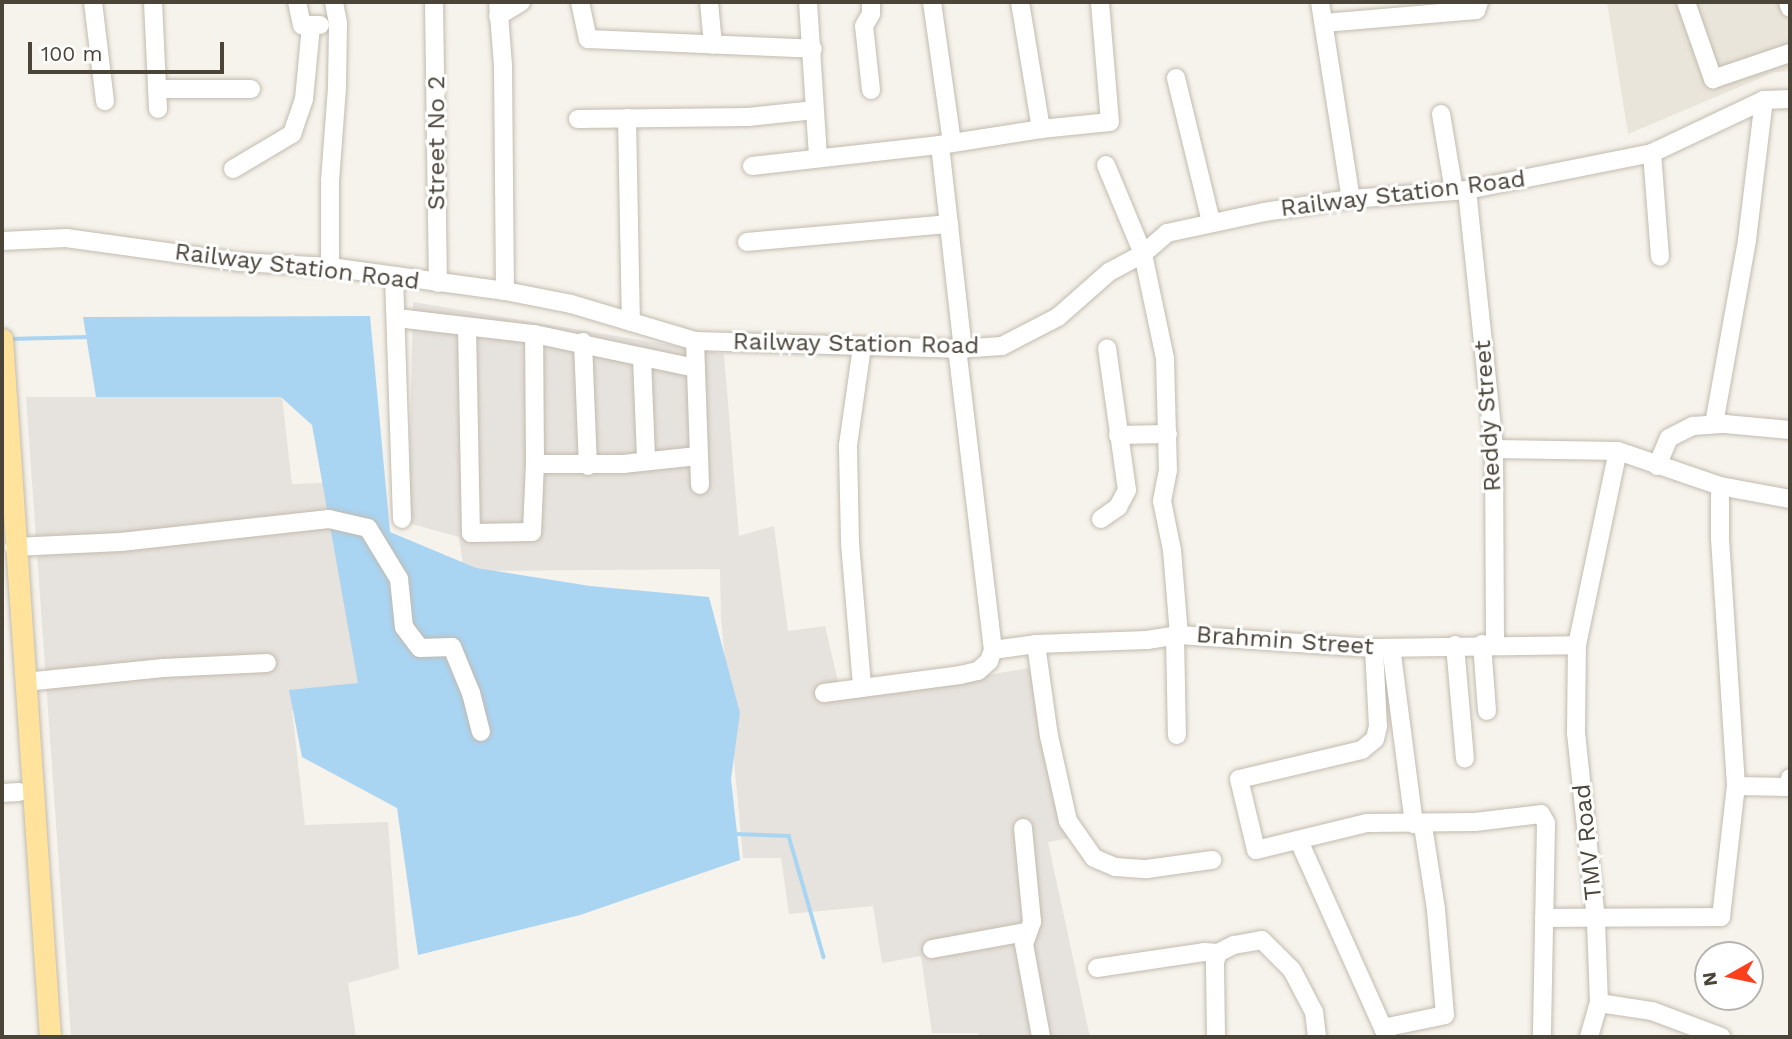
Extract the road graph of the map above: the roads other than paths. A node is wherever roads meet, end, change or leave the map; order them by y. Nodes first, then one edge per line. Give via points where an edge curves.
1 (93, 2) edge
2 (153, 2) edge
3 (297, 2) edge
4 (334, 2) edge
5 (433, 2) edge
6 (521, 2) edge
7 (580, 2) edge
8 (709, 2) edge
9 (808, 2) edge
10 (871, 2) edge
11 (932, 2) edge
12 (1020, 2) edge
13 (1100, 2) edge
14 (1320, 2) edge
15 (1479, 2) edge
16 (1686, 2) edge
17 (1788, 2) edge
18 (1790, 8) edge
19 (498, 9) edge
20 (338, 23) junction
21 (1324, 23) junction
22 (312, 26) junction
23 (713, 45) junction
24 (813, 49) junction
25 (1790, 53) edge
26 (1176, 78) dead end
27 (157, 89) junction
28 (251, 89) dead end
29 (871, 90) dead end
30 (1790, 99) edge
31 (1764, 100) junction
32 (105, 101) dead end
33 (158, 109) dead end
34 (816, 110) junction
35 (1441, 114) dead end
36 (627, 118) junction
37 (578, 119) dead end
38 (1041, 129) junction
39 (946, 144) junction
40 (1652, 153) junction
41 (818, 158) junction
42 (1105, 165) dead end
43 (752, 166) dead end
44 (233, 169) dead end
45 (1460, 190) junction
46 (1351, 199) junction
47 (1211, 222) junction
48 (949, 225) junction
49 (2, 241) edge
50 (747, 242) dead end
51 (1143, 254) junction
52 (1660, 257) dead end
53 (330, 267) junction
54 (394, 277) junction
55 (438, 283) junction
56 (505, 290) junction
57 (397, 318) junction
58 (631, 322) junction
59 (467, 327) junction
60 (534, 334) junction
61 (2, 339) edge
62 (695, 341) junction
63 (583, 342) junction
64 (862, 347) junction
65 (1107, 348) dead end
66 (960, 349) junction
67 (642, 358) junction
68 (695, 368) junction
69 (1714, 424) junction
70 (1790, 430) edge
71 (1168, 433) junction
72 (1118, 435) junction
73 (1494, 449) junction
74 (1618, 451) junction
75 (698, 456) junction
76 (646, 459) junction
77 (535, 464) junction
78 (588, 466) junction
79 (1657, 466) junction
80 (700, 485) dead end
81 (1720, 486) junction
82 (1790, 499) edge
83 (402, 519) dead end
84 (1101, 519) dead end
85 (8, 542) edge
86 (1177, 635) junction
87 (1036, 644) junction
88 (1489, 644) junction
89 (1455, 645) junction
90 (1577, 645) junction
91 (1383, 648) junction
92 (993, 650) junction
93 (267, 663) dead end
94 (25, 682) junction
95 (862, 686) junction
96 (824, 692) dead end
97 (1487, 711) dead end
98 (481, 732) dead end
99 (1177, 735) dead end
100 (1465, 759) dead end
101 (1790, 778) edge
102 (1736, 786) junction
103 (18, 792) edge
104 (1414, 824) junction
105 (1023, 828) dead end
106 (1299, 841) junction
107 (1212, 860) dead end
108 (1544, 918) junction
109 (1596, 920) junction
110 (1026, 932) junction
111 (932, 950) dead end
112 (1218, 953) junction
113 (1097, 968) dead end
114 (1599, 1003) junction
115 (1385, 1032) edge
116 (38, 1037) edge
117 (50, 1037) edge
118 (1041, 1037) edge
119 (1216, 1037) edge
120 (1317, 1037) edge
121 (1542, 1037) edge
122 (1589, 1037) edge
123 (1721, 1037) edge

1 - 32 street
2 - 27 street
3 - 22 street via 300,22
4 - 20 street
5 - 55 street, Street No 2
6 - 19 street
7 - 23 street via 588,39
8 - 23 street
9 - 24 street
10 - 29 street via 864,26
11 - 39 street
12 - 38 street
13 - 38 street via 1110,122
14 - 21 street
15 - 21 street via 1476,10
16 - 25 street via 1713,79
17 - 18 street
19 - 56 street via 503,65
20 - 22 street
20 - 53 street
21 - 46 street
22 - 44 street via 303,99 292,134
23 - 24 street
24 - 34 street
26 - 47 street
27 - 28 street
27 - 33 street
30 - 31 street, Railway Station Road
31 - 40 street, Railway Station Road
31 - 69 street via 1747,240
34 - 36 street via 748,117
34 - 41 street
35 - 45 street, Reddy Street
36 - 37 street
36 - 58 street
38 - 39 street
39 - 41 street
39 - 48 street
40 - 45 street, Railway Station Road
40 - 52 street
41 - 43 street
42 - 51 street
45 - 46 street, Railway Station Road
45 - 73 street, Reddy Street
46 - 47 street, Railway Station Road
47 - 51 street, Railway Station Road via 1167,233
48 - 50 street
48 - 66 street
49 - 53 street, Railway Station Road via 66,238 240,262
51 - 66 street, Railway Station Road via 1109,272 1058,317 1002,346
51 - 71 street via 1165,358
53 - 54 street, Railway Station Road
54 - 55 street, Railway Station Road
54 - 57 street
55 - 56 street, Railway Station Road
56 - 58 street, Railway Station Road
57 - 59 street
57 - 83 street
58 - 62 street, Railway Station Road
59 - 60 street
59 - 77 street via 471,533 532,532
60 - 63 street
60 - 77 street
61 - 85 main road
62 - 64 street, Railway Station Road
62 - 68 street
63 - 67 street
63 - 78 street
64 - 66 street, Railway Station Road
64 - 95 street via 848,445 850,543
65 - 72 street
66 - 92 street
67 - 68 street
67 - 76 street
68 - 75 street
69 - 70 street
69 - 79 street via 1693,426 1669,438
71 - 72 street
71 - 86 street via 1162,501 1172,550
72 - 84 street via 1127,490 1118,507
73 - 74 street
73 - 88 street, Reddy Street
74 - 79 street
74 - 90 street, TMV Road
75 - 76 street
75 - 80 street
76 - 78 street
77 - 78 street
79 - 81 street
81 - 82 street
81 - 102 street
85 - 94 main road
85 - 98 street via 121,542 328,519 368,528 399,579 404,626 420,648 452,647
85 - 103 main road
86 - 87 street, Brahmin Street
86 - 91 street, Brahmin Street
86 - 99 street
87 - 92 street, Brahmin Street
87 - 107 street via 1049,736 1068,821 1094,858 1115,867 1147,869
88 - 89 street, Brahmin Street
88 - 90 street, Brahmin Street
88 - 97 street, Reddy Street
89 - 91 street, Brahmin Street
89 - 100 street
90 - 109 street, TMV Road via 1576,734
91 - 104 street
91 - 106 street via 1375,739 1362,750 1239,779 1256,850
92 - 95 street via 978,671
93 - 94 street
94 - 103 main road
95 - 96 street
101 - 102 street via 1788,787
102 - 109 street via 1721,917
103 - 116 main road
103 - 117 main road
104 - 106 street via 1367,823
104 - 108 street via 1541,814 1546,823
104 - 115 street via 1423,827 1445,1016
105 - 110 street via 1032,922
106 - 115 street
108 - 109 street
108 - 121 street
109 - 114 street, TMV Road
110 - 111 street
110 - 118 street via 1024,944
112 - 113 street
112 - 119 street
112 - 120 street via 1262,940 1292,970 1314,1012
114 - 122 street, TMV Road
114 - 123 street via 1652,1011

